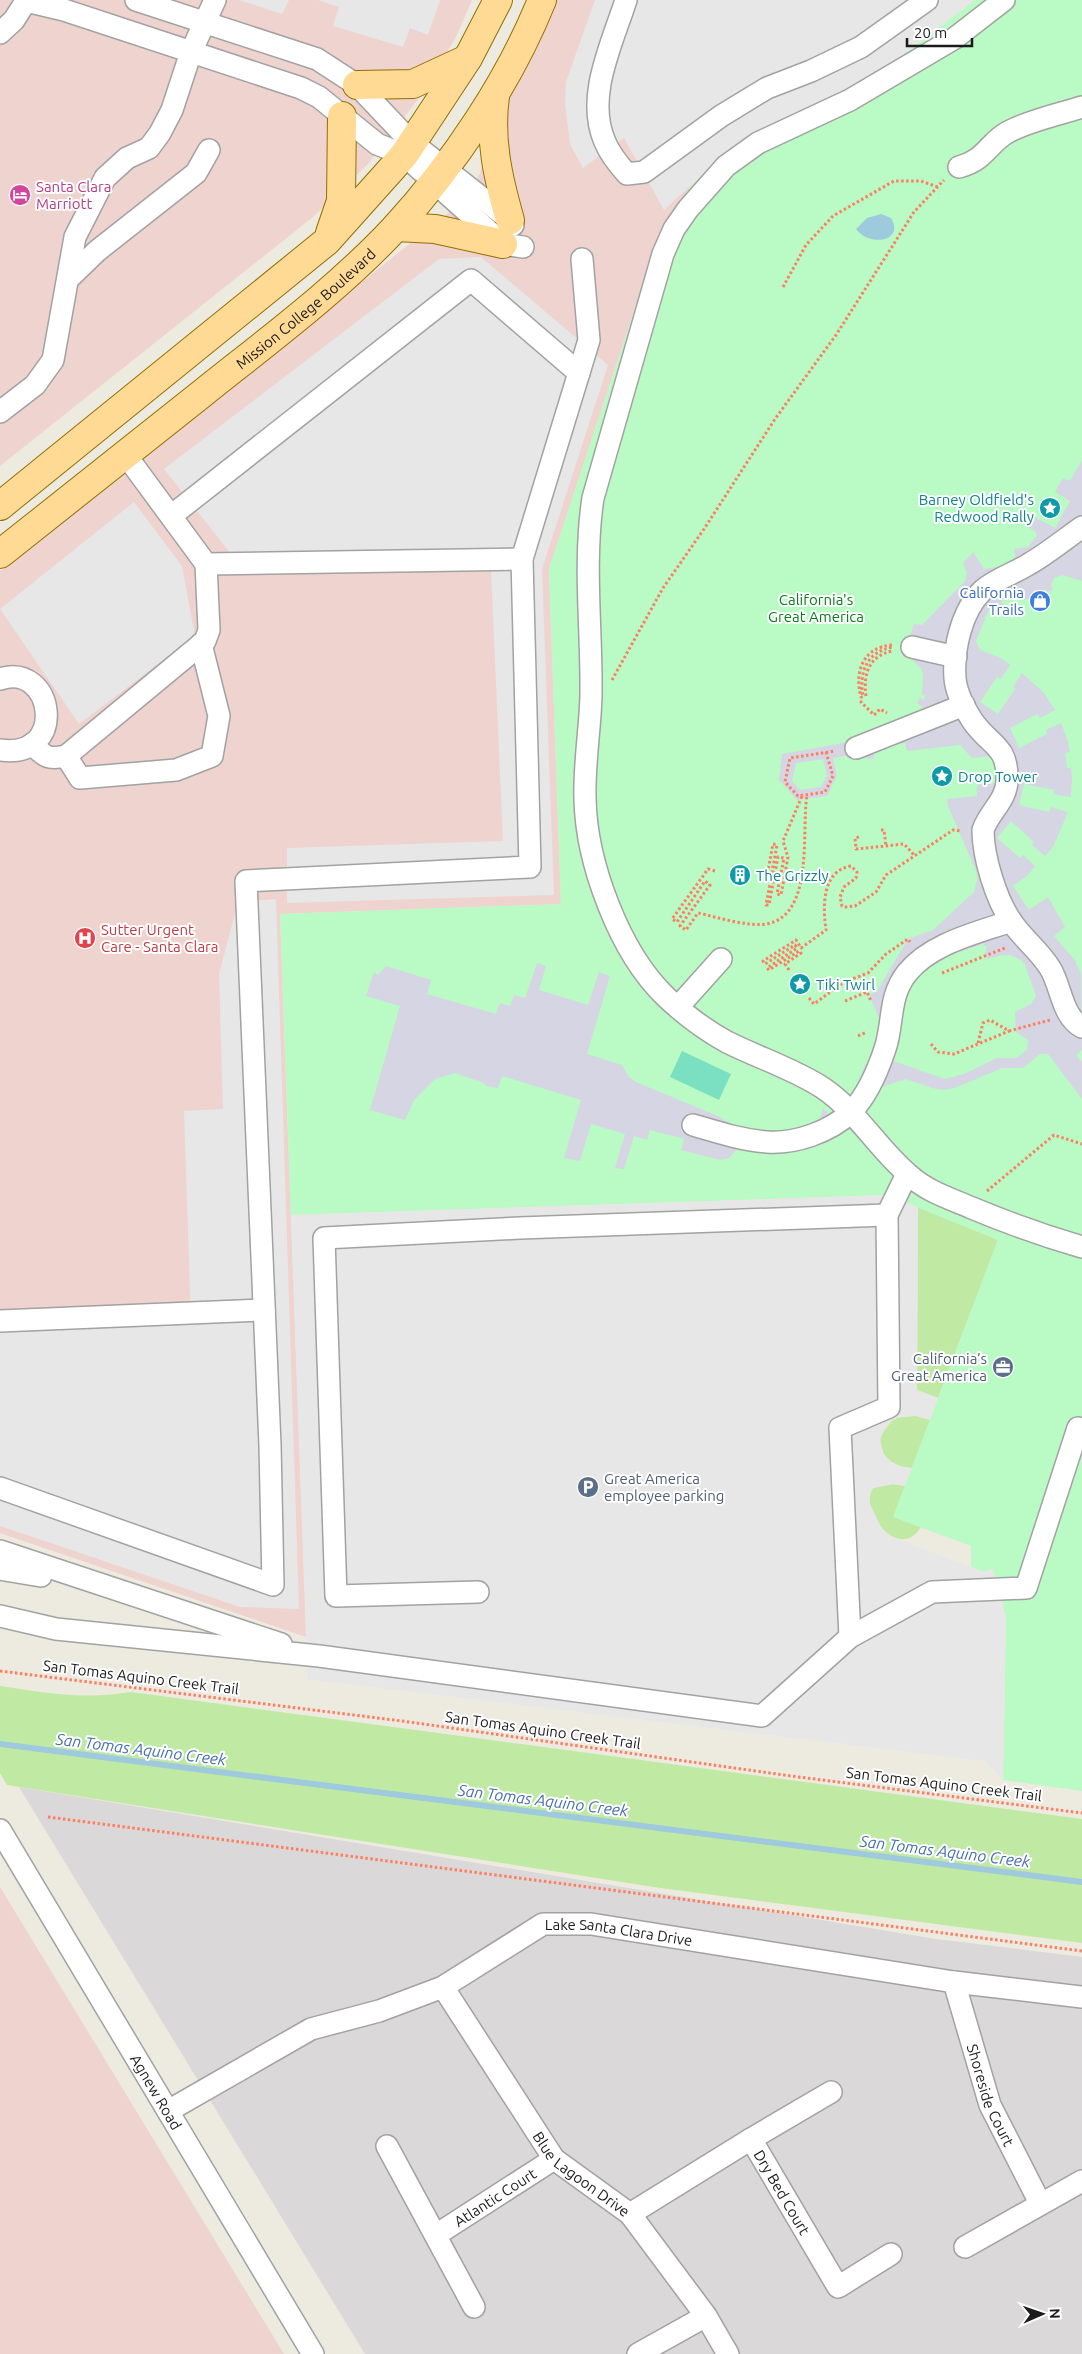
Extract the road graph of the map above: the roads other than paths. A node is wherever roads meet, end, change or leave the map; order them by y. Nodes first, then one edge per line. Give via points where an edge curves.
1 (26, 0) edge
2 (136, 0) edge
3 (216, 0) edge
4 (498, 0) edge
5 (542, 0) edge
6 (626, 0) edge
7 (927, 0) edge
8 (1004, 0) edge
9 (199, 13) edge
10 (0, 33) edge
11 (192, 52) junction
12 (468, 58) junction
13 (357, 85) junction
14 (495, 94) junction
15 (1082, 107) edge
16 (342, 116) junction
17 (408, 148) junction
18 (208, 150) dead end
19 (959, 167) road end
20 (439, 175) junction
21 (396, 227) junction
22 (507, 232) junction
23 (327, 241) junction
24 (582, 259) dead end
25 (68, 279) junction
26 (580, 373) junction
27 (0, 412) edge
28 (125, 454) junction
29 (0, 506) edge
30 (171, 516) junction
31 (1082, 527) edge
32 (0, 554) edge
33 (522, 559) junction
34 (206, 564) junction
35 (201, 644) junction
36 (902, 649) road end
37 (956, 657) junction
38 (1, 676) edge
39 (964, 705) junction
40 (32, 744) junction
41 (856, 748) dead end
42 (0, 750) edge
43 (66, 756) junction
44 (1011, 920) junction
45 (721, 959) dead end
46 (678, 1007) junction
47 (1076, 1021) edge
48 (850, 1112) junction
49 (693, 1125) dead end
50 (907, 1174) junction
51 (887, 1216) junction
52 (1082, 1247) edge
53 (264, 1310) junction
54 (0, 1321) edge
55 (1081, 1426) edge
56 (0, 1488) edge
57 (0, 1551) edge
58 (0, 1569) edge
59 (125, 1592) junction
60 (478, 1592) dead end
61 (0, 1616) edge
62 (850, 1637) junction
63 (319, 1656) junction
64 (0, 1830) edge
65 (954, 1982) junction
66 (443, 1987) junction
67 (1082, 1998) edge
68 (831, 2092) dead end
69 (168, 2111) junction
70 (751, 2139) junction
71 (387, 2146) dead end
72 (554, 2159) junction
73 (1082, 2181) edge
74 (1040, 2203) junction
75 (630, 2214) junction
76 (436, 2235) junction
77 (965, 2247) dead end
78 (891, 2254) dead end
79 (474, 2307) dead end
80 (706, 2316) junction
81 (313, 2354) edge
82 (638, 2354) edge
83 (728, 2354) edge

1 - 10 street via 14,20
1 - 11 street
2 - 9 street
3 - 9 street
4 - 12 main road
5 - 14 main road, Mission College Boulevard
6 - 7 street via 599,84 598,103 604,140 627,174 644,172 720,116 767,88 861,47
8 - 46 street via 955,38 850,100 758,143 726,166 674,229 663,254 593,498 589,523 587,570 591,696 585,798 588,839 595,870 618,926 644,971
9 - 11 street
9 - 13 street via 317,59
11 - 16 street via 300,88 319,97
11 - 25 street via 172,110 160,133 149,148 127,158 105,178 76,237
12 - 13 main road via 413,84
12 - 17 main road
13 - 17 street
14 - 20 main road, Mission College Boulevard
14 - 22 main road via 491,122
15 - 19 street via 1009,131 996,140 987,153 971,164
16 - 17 street via 377,144
16 - 23 main road via 341,201
17 - 20 street
17 - 23 main road
18 - 25 street via 196,174 98,251
20 - 21 main road, Mission College Boulevard
20 - 22 street
21 - 22 main road
21 - 28 main road, Mission College Boulevard via 290,323
23 - 29 main road
24 - 26 street via 589,340
25 - 27 street via 52,360 36,384
26 - 30 street via 471,280
26 - 33 street
28 - 30 street
28 - 32 main road, Mission College Boulevard
30 - 34 street
31 - 37 street via 1035,561 983,590 963,620
33 - 34 street
33 - 53 street via 530,867 246,881
34 - 35 street via 209,630
35 - 43 street
35 - 43 street via 219,716 212,756 176,770 80,778
36 - 37 street
37 - 39 street via 955,680
38 - 40 street via 25,680 42,694 46,721 40,737
39 - 41 street
39 - 44 street via 983,734 1005,757 1005,792 983,830 993,882
40 - 42 street via 22,750
40 - 43 street via 52,759
44 - 47 street via 1051,969
44 - 48 street via 950,943 922,959 907,973 893,1001 885,1049 873,1077
45 - 46 street
46 - 48 street via 726,1041 824,1089
48 - 49 street via 821,1131 789,1141 751,1140
48 - 50 street
50 - 51 street
50 - 52 street via 943,1197 1028,1231
51 - 60 street via 324,1238 336,1596
51 - 62 street via 889,1407 840,1428
53 - 54 street
53 - 56 street via 273,1585
55 - 62 street via 1026,1588 932,1592
57 - 59 street
58 - 59 street
59 - 63 street
61 - 63 street via 56,1629
62 - 63 street via 762,1716
64 - 69 street, Agnew Road
65 - 66 street, Lake Santa Clara Drive via 591,1924 543,1924
65 - 67 street, Lake Santa Clara Drive
65 - 74 street, Shoreside Court via 990,2105
66 - 69 street, Lake Santa Clara Drive via 379,2011 311,2029
66 - 72 street, Blue Lagoon Drive
68 - 70 street
69 - 81 street, Agnew Road
70 - 75 street, Dry Bed Court
70 - 78 street, Dry Bed Court via 838,2287
71 - 76 street
72 - 75 street, Blue Lagoon Drive
72 - 76 street, Atlantic Court
73 - 74 street
74 - 77 street
75 - 80 street, Blue Lagoon Drive
76 - 79 street
80 - 82 street
80 - 83 street, Blue Lagoon Drive

